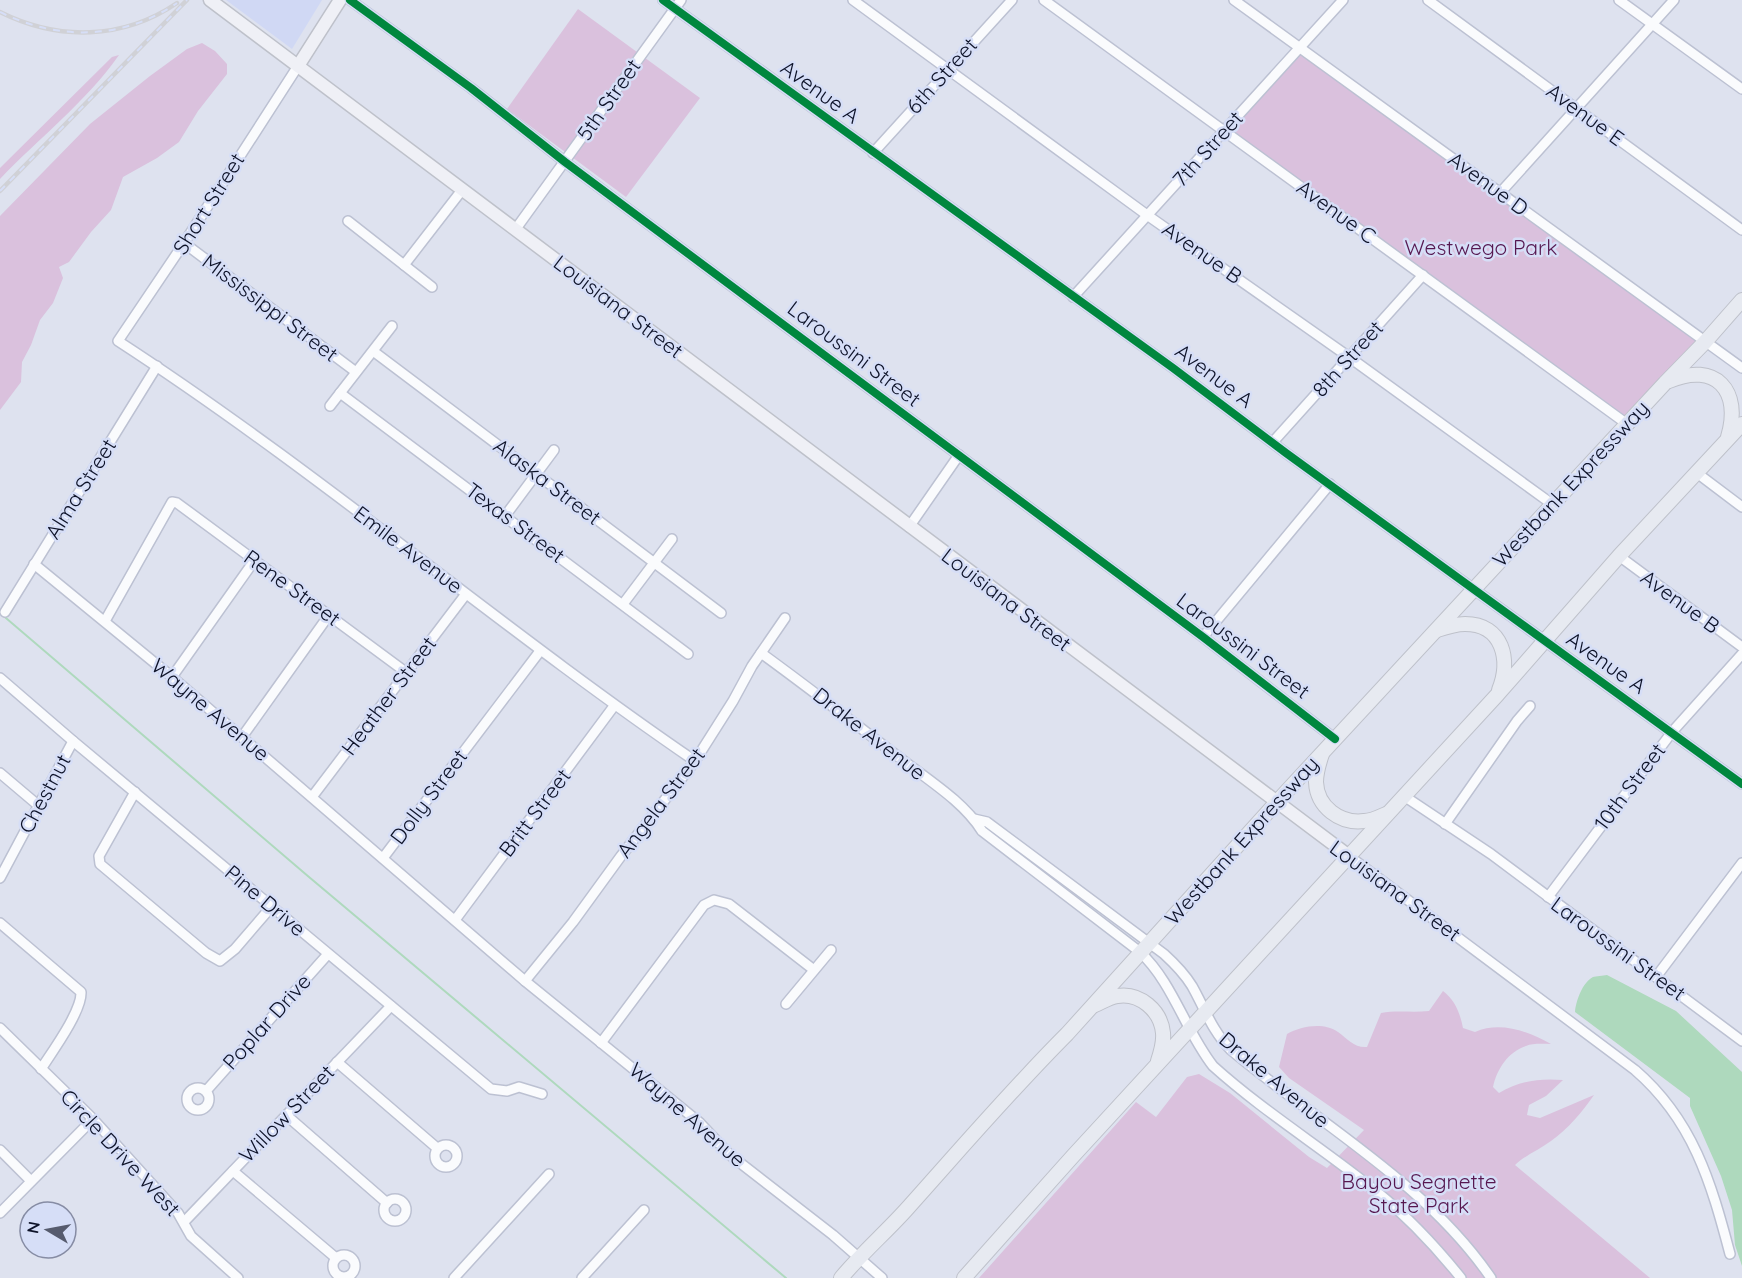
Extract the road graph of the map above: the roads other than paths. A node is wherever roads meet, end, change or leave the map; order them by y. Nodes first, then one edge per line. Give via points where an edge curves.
1 (210, 0) edge
2 (340, 0) edge
3 (350, 0) edge
4 (663, 0) edge
5 (681, 0) edge
6 (853, 0) edge
7 (1012, 0) edge
8 (1044, 0) edge
9 (1234, 0) edge
10 (1343, 0) edge
11 (1428, 0) edge
12 (1619, 0) edge
13 (1674, 0) edge
14 (674, 8) junction
15 (1652, 24) junction
16 (1300, 48) junction
17 (298, 66) junction
18 (948, 69) junction
19 (1742, 89) edge
20 (1576, 109) junction
21 (1224, 131) junction
22 (873, 153) junction
23 (565, 162) junction
24 (462, 190) junction
25 (1500, 193) junction
26 (1148, 215) junction
27 (348, 221) dead end
28 (515, 230) junction
29 (1742, 230) edge
30 (184, 243) junction
31 (404, 265) junction
32 (1423, 275) junction
33 (432, 287) dead end
34 (1072, 297) junction
35 (1742, 300) edge
36 (392, 326) dead end
37 (118, 341) joint
38 (1705, 342) junction
39 (373, 351) junction
40 (1349, 357) junction
41 (156, 366) junction
42 (1742, 368) edge
43 (356, 372) junction
44 (1665, 383) junction
45 (340, 393) junction
46 (330, 406) dead end
47 (1627, 424) junction
48 (1742, 424) edge
49 (1728, 439) junction
50 (1272, 442) junction
51 (554, 450) dead end
52 (959, 455) junction
53 (537, 474) junction
54 (1697, 474) junction
55 (1330, 484) junction
56 (1552, 504) junction
57 (1742, 507) edge
58 (505, 516) junction
59 (909, 527) junction
60 (672, 540) dead end
61 (1619, 556) junction
62 (254, 561) junction
63 (654, 563) junction
64 (34, 564) junction
65 (1473, 589) junction
66 (466, 594) junction
67 (623, 604) junction
68 (5, 612) dead end
69 (721, 613) dead end
70 (329, 615) junction
71 (785, 618) dead end
72 (105, 621) junction
73 (1434, 632) junction
74 (1203, 637) junction
75 (1545, 641) junction
76 (1742, 647) edge
77 (540, 651) junction
78 (761, 653) junction
79 (688, 654) dead end
80 (1742, 654) edge
81 (407, 673) junction
82 (172, 676) junction
83 (0, 678) edge
84 (1498, 694) junction
85 (615, 706) junction
86 (1530, 706) dead end
87 (1672, 732) junction
88 (242, 737) junction
89 (1335, 739) junction
90 (73, 741) junction
91 (1323, 752) junction
92 (695, 761) junction
93 (0, 773) edge
94 (1742, 784) edge
95 (135, 792) junction
96 (1404, 796) junction
97 (312, 797) junction
98 (1276, 803) junction
99 (39, 806) junction
100 (1389, 813) junction
101 (1445, 824) junction
102 (1349, 856) junction
103 (383, 858) junction
104 (1742, 863) edge
105 (1, 873) edge
106 (1548, 897) junction
107 (272, 906) junction
108 (455, 920) junction
109 (0, 923) edge
110 (1144, 947) junction
111 (831, 950) dead end
112 (492, 952) joint
113 (328, 954) junction
114 (814, 970) junction
115 (1656, 977) junction
116 (525, 981) junction
117 (786, 1004) dead end
118 (391, 1006) junction
119 (1090, 1007) junction
120 (1205, 1013) junction
121 (0, 1028) edge
122 (1189, 1030) junction
123 (1742, 1041) edge
124 (602, 1042) junction
125 (337, 1062) junction
126 (1156, 1066) junction
127 (41, 1069) junction
128 (206, 1090) dead end
129 (542, 1094) dead end
130 (286, 1115) junction
131 (93, 1119) junction
132 (437, 1148) dead end
133 (0, 1150) edge
134 (233, 1171) junction
135 (549, 1174) dead end
136 (31, 1181) junction
137 (387, 1203) dead end
138 (644, 1210) dead end
139 (0, 1213) edge
140 (184, 1222) junction
141 (1730, 1254) dead end
142 (858, 1257) junction
143 (336, 1258) dead end
144 (238, 1278) edge
145 (454, 1278) edge
146 (582, 1278) edge
147 (841, 1278) edge
148 (882, 1278) edge
149 (964, 1278) edge
150 (1461, 1278) edge
151 (1491, 1278) edge

1 - 17 main road, Louisiana Street
2 - 17 main road
3 - 23 street, Laroussini Street
4 - 14 street, Avenue A
5 - 14 street, 5th Street
6 - 18 street, Avenue B
7 - 18 street, 6th Street
8 - 21 street, Avenue C
9 - 16 street, Avenue D
10 - 16 street, 7th Street
11 - 20 street, Avenue E
12 - 15 street
13 - 15 street
14 - 22 street, Avenue A
14 - 23 street, 5th Street
15 - 19 street
15 - 20 street
16 - 21 street, 7th Street
16 - 25 street, Avenue D
17 - 24 main road, Louisiana Street
17 - 30 street, Short Street
18 - 22 street, 6th Street
18 - 26 street, Avenue B
20 - 25 street
20 - 29 street, Avenue E
21 - 26 street, 7th Street
21 - 32 street, Avenue C
22 - 34 street, Avenue A
23 - 28 street, 5th Street
23 - 52 street, Laroussini Street
24 - 28 main road, Louisiana Street
24 - 31 street
25 - 38 street, Avenue D
26 - 34 street, 7th Street
26 - 40 street, Avenue B
27 - 31 street
28 - 59 main road, Louisiana Street
30 - 37 street, Short Street
30 - 43 street, Mississippi Street
31 - 33 street
32 - 40 street, 8th Street
32 - 47 street, Avenue C
34 - 50 street, Avenue A
35 - 38 highway, Westbank Expressway
36 - 39 street
37 - 41 street, Emile Avenue
38 - 42 street, Avenue D
38 - 44 highway, Westbank Expressway
39 - 43 street
39 - 53 street, Alaska Street
40 - 50 street, 8th Street
40 - 56 street, Avenue B
41 - 64 street, Alma Street
41 - 66 street, Emile Avenue via 290,460
43 - 45 street
44 - 47 highway, Westbank Expressway
44 - 49 highway via 1697,374 1721,384 1734,412
45 - 46 street
45 - 58 street, Texas Street
47 - 56 highway, Westbank Expressway
48 - 49 highway
49 - 54 highway
50 - 55 street, Avenue A
51 - 53 street
52 - 59 street
52 - 74 street, Laroussini Street
53 - 58 street
53 - 63 street, Alaska Street
54 - 57 street
54 - 61 highway
55 - 65 street, Avenue A
55 - 74 street
56 - 65 highway, Westbank Expressway
58 - 67 street, Texas Street
59 - 98 main road, Louisiana Street
60 - 63 street
61 - 75 highway
61 - 76 street, Avenue B
62 - 70 street, Rene Street
62 - 72 street, Rene Street via 172,502
62 - 82 street
63 - 67 street
63 - 69 street, Alaska Street
64 - 68 street, Alma Street
64 - 72 street, Wayne Avenue
65 - 73 highway, Westbank Expressway
65 - 75 street, Avenue A
66 - 77 street, Emile Avenue
66 - 81 street, Heather Street
67 - 79 street, Texas Street
70 - 81 street, Rene Street
70 - 88 street
71 - 78 street, Angela Street
72 - 82 street, Wayne Avenue
73 - 84 highway via 1473,624 1493,634 1504,652 1505,664
73 - 89 highway, Westbank Expressway
74 - 89 street, Laroussini Street
75 - 84 highway
75 - 87 street, Avenue A
77 - 85 street, Emile Avenue
77 - 103 street, Dolly Street
78 - 92 street, Angela Street
78 - 110 street, Drake Avenue via 822,696 975,819 987,822
80 - 87 street, 10th Street
81 - 97 street, Heather Street
82 - 88 street, Wayne Avenue
83 - 90 street, Pine Drive
84 - 96 highway
85 - 92 street, Emile Avenue
85 - 108 street, Britt Street
86 - 101 street
87 - 94 street, Avenue A
87 - 106 street, 10th Street
88 - 97 street, Wayne Avenue
89 - 91 highway, Westbank Expressway
90 - 95 street, Pine Drive
90 - 99 street, Chestnut
91 - 98 highway, Westbank Expressway
91 - 100 highway via 1316,784 1330,812 1356,822
92 - 116 street, Angela Street
93 - 99 street
95 - 107 street, Pine Drive
95 - 107 street via 99,856 100,864 206,953 220,961
96 - 100 highway
96 - 101 street, Laroussini Street
97 - 103 street, Wayne Avenue
98 - 102 main road, Louisiana Street
98 - 110 highway, Westbank Expressway
99 - 105 street, Chestnut
100 - 102 highway
101 - 106 street, Laroussini Street
102 - 120 highway
102 - 141 street, Louisiana Street via 1652,1084 1676,1113 1697,1152
103 - 108 street, Dolly Street
104 - 115 street
106 - 115 street, Laroussini Street
107 - 113 street, Pine Drive
108 - 112 street, Dolly Street
109 - 127 street via 81,992 72,1020
110 - 119 highway, Westbank Expressway
110 - 120 street, Drake Avenue via 1175,964 1186,976
110 - 122 street, Drake Avenue
111 - 114 street
112 - 116 street, Wayne Avenue
113 - 118 street, Pine Drive
113 - 128 street, Poplar Drive
114 - 117 street
114 - 124 street via 729,904 714,900 704,905
115 - 123 street, Laroussini Street
116 - 124 street, Wayne Avenue
118 - 125 street, Willow Street
118 - 129 street, Pine Drive via 491,1089 507,1091 519,1087
119 - 126 highway via 1116,996 1145,1002 1160,1020 1163,1032
119 - 142 highway, Westbank Expressway via 892,1225
120 - 122 highway
120 - 151 street, Drake Avenue via 1219,1039 1231,1050 1394,1174 1458,1236
121 - 127 street, Circle Drive West
122 - 126 highway
122 - 150 street, Drake Avenue via 1220,1072 1377,1192
124 - 142 street, Wayne Avenue via 700,1122 730,1155
125 - 130 street, Willow Street
125 - 132 street
126 - 149 highway
127 - 131 street, Circle Drive West
130 - 134 street, Willow Street
130 - 137 street
131 - 136 street
131 - 140 street, Circle Drive West
133 - 136 street
134 - 140 street, Willow Street
134 - 143 street
135 - 145 street
136 - 139 street
138 - 146 street
140 - 144 street, Circle Drive West via 191,1236
142 - 147 highway, Westbank Expressway
142 - 148 street, Wayne Avenue

